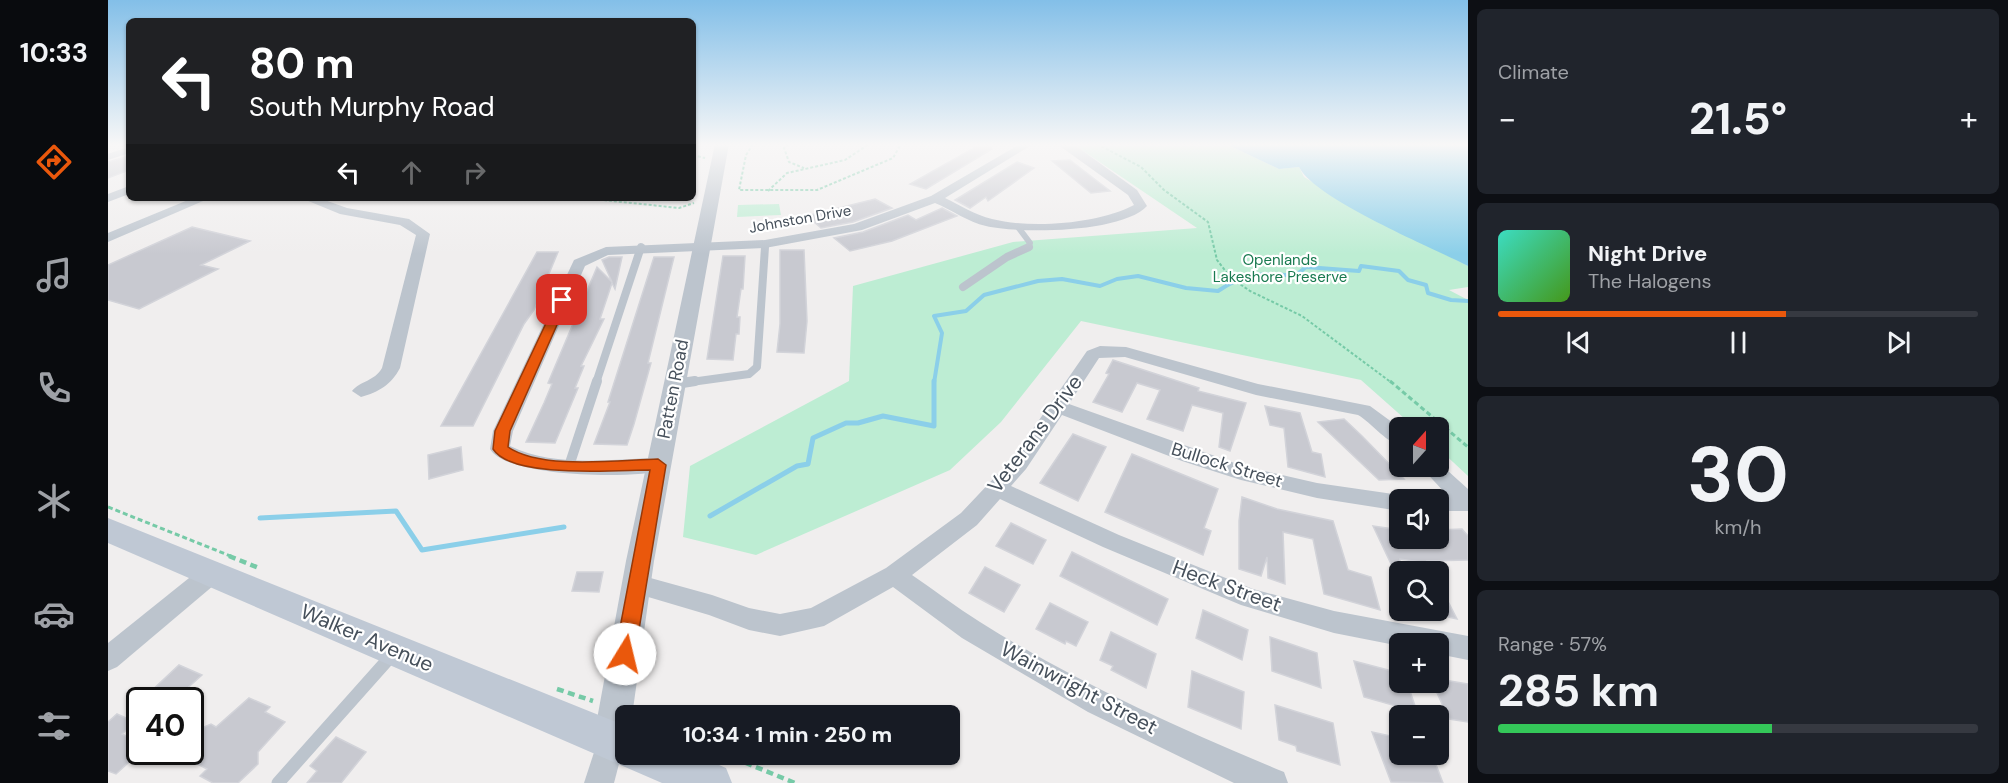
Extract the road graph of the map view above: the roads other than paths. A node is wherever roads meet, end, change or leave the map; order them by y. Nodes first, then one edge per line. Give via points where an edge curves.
1 (710, 181) edge
2 (966, 181) edge
3 (1117, 181) edge
4 (126, 191) edge
5 (108, 198) edge
6 (935, 199) junction
7 (197, 201) edge
8 (316, 201) edge
9 (1018, 228) junction
10 (108, 238) edge
11 (765, 244) junction
12 (701, 247) junction
13 (641, 248) junction
14 (963, 287) dead end
15 (674, 384) junction
16 (361, 391) dead end
17 (1059, 406) junction
18 (1389, 431) edge
19 (569, 465) junction
20 (658, 465) junction
21 (1442, 477) edge
22 (997, 489) junction
23 (1389, 501) edge
24 (1468, 502) edge
25 (1449, 503) edge
26 (108, 530) edge
27 (222, 565) junction
28 (894, 575) junction
29 (636, 584) junction
30 (1468, 648) edge
31 (396, 651) junction
32 (108, 659) edge
33 (629, 705) edge
34 (615, 742) edge
35 (615, 762) edge
36 (669, 765) edge
37 (278, 783) edge
38 (599, 783) edge
39 (711, 783) edge
40 (1273, 783) edge

1 - 12 street, Patten Road
2 - 6 street, Johnston Drive
3 - 9 street via 1134,193 1141,206 1130,214
4 - 5 street
6 - 9 street via 986,222
6 - 11 street, Johnston Drive via 857,227
7 - 10 street
8 - 16 street via 344,211 404,222 423,234 391,368 377,385
9 - 14 lane via 1030,243 1029,248 1007,257
11 - 12 street, Johnston Drive
11 - 15 lane via 757,367 749,374
12 - 13 street, Johnston Drive
12 - 15 street, Patten Road
13 - 19 lane
13 - 19 street, Johnston Drive via 606,251 579,263 503,431 500,449 512,457
15 - 20 street, Patten Road
17 - 18 street, Veterans Drive via 1093,355 1126,352 1256,389 1362,410
17 - 22 street, Veterans Drive
17 - 23 street, Bullock Street via 1267,480
19 - 20 street
20 - 29 street, Patten Road
21 - 24 street
22 - 28 street, Veterans Drive via 969,519
22 - 30 street, Heck Street via 1250,598 1334,622
24 - 25 street
26 - 27 main road, Walker Avenue
27 - 31 main road, Walker Avenue
27 - 32 street
28 - 29 street, Veterans Drive via 815,618 780,625
28 - 40 street, Wainwright Street via 972,630 1098,703
29 - 33 street, Patten Road
31 - 34 main road, Walker Avenue
31 - 37 lane
35 - 38 street
36 - 39 main road, Walker Avenue

